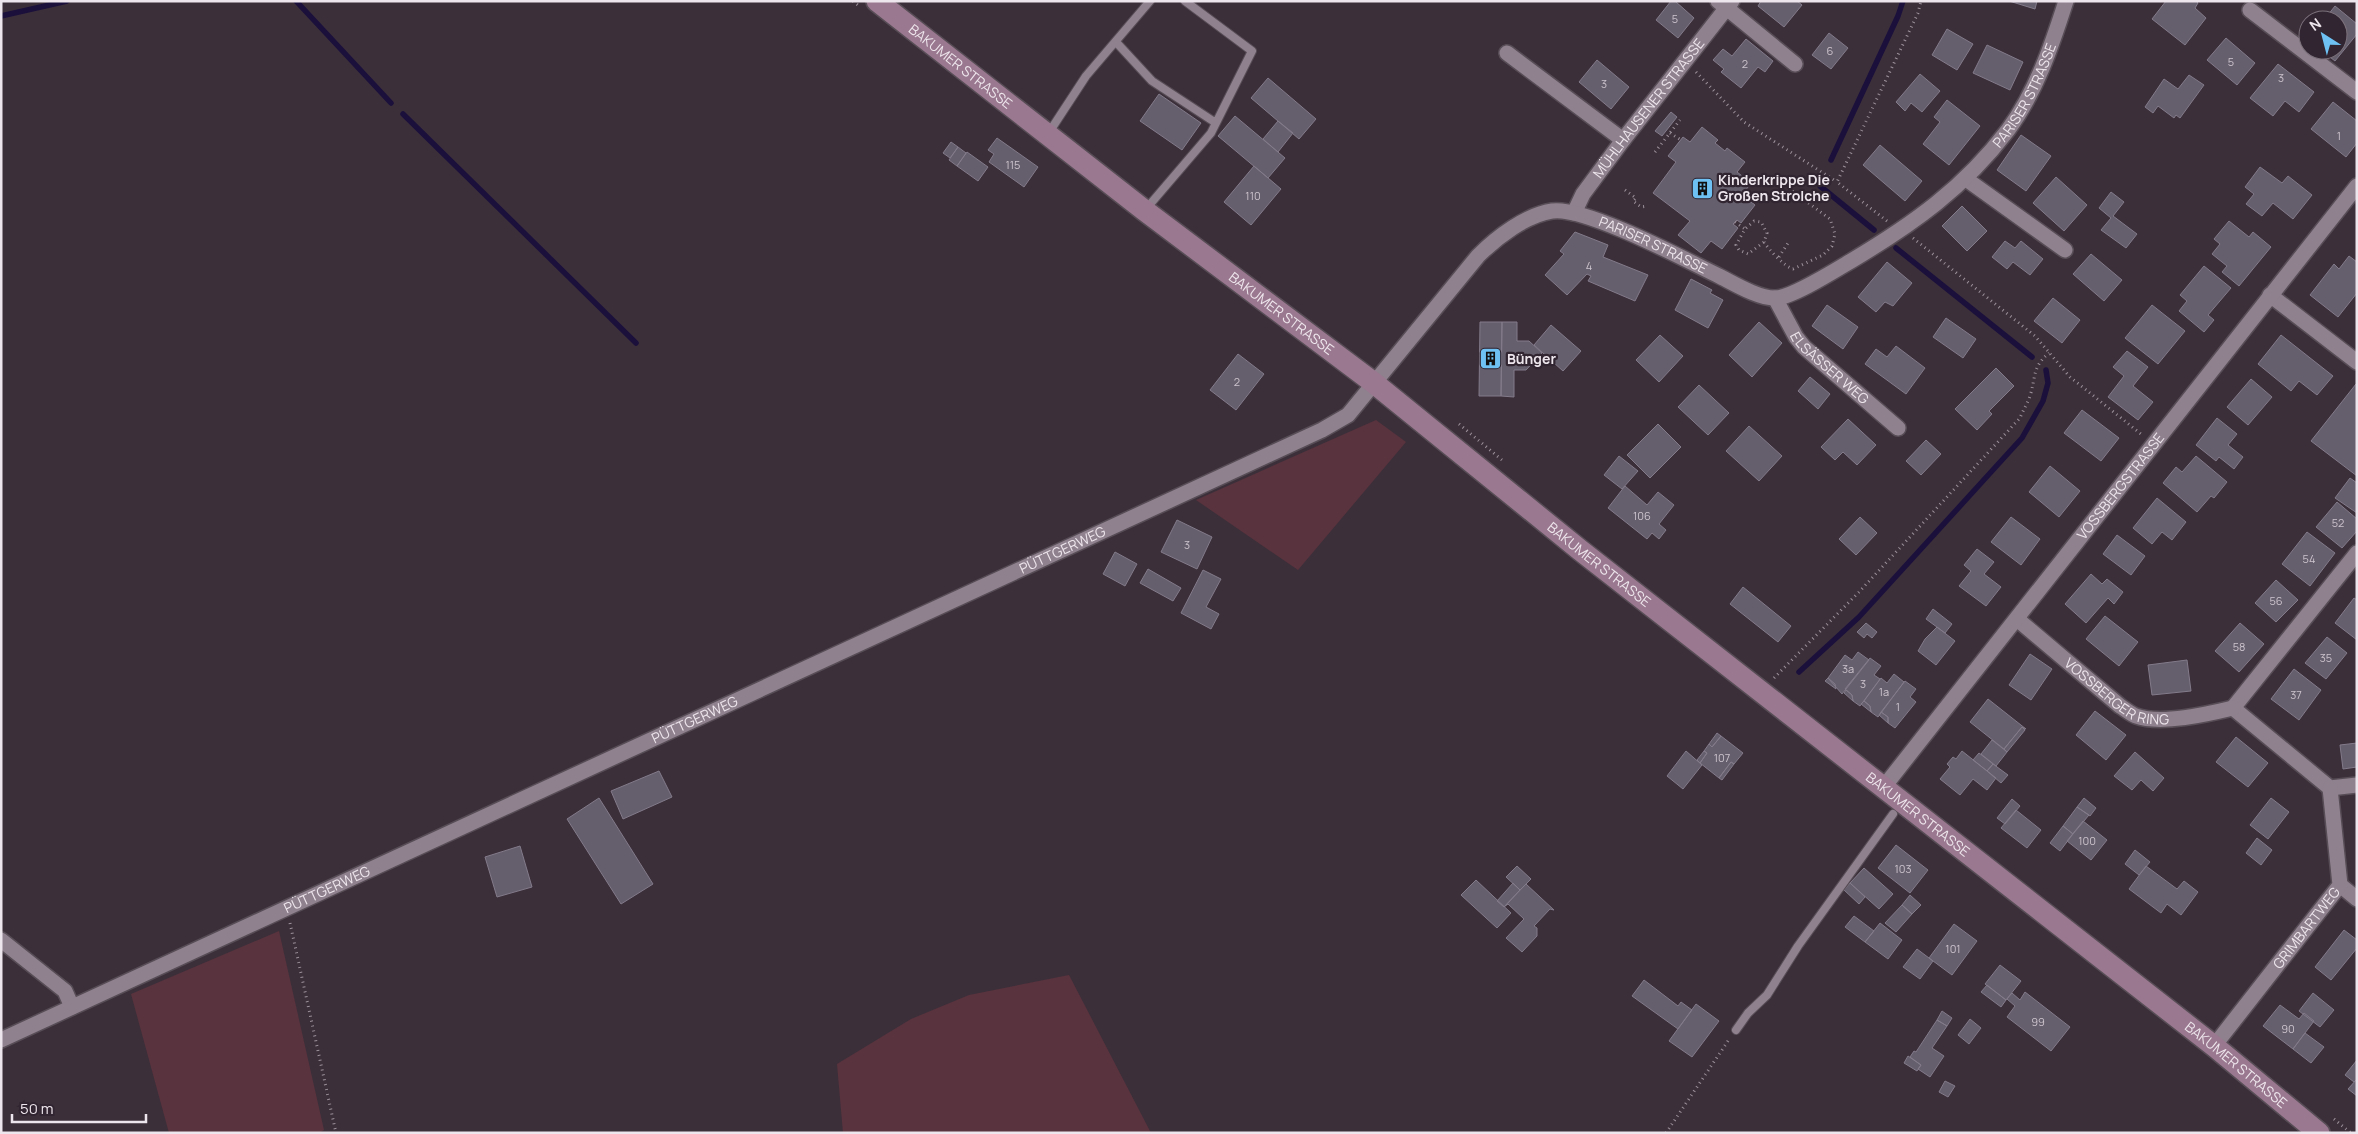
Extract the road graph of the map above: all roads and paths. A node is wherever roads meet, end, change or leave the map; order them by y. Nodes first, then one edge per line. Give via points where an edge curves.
1 (877, 1) edge
2 (1150, 1) edge
3 (1185, 1) edge
4 (1921, 1) edge
5 (2066, 1) edge
6 (1725, 4) edge
7 (2250, 10) dead end
8 (1116, 42) junction
9 (1506, 53) dead end
10 (1684, 62) junction
11 (1796, 64) dead end
12 (2357, 92) edge
13 (1680, 120) dead end
14 (1216, 123) junction
15 (1670, 133) junction
16 (1048, 135) junction
17 (1623, 140) junction
18 (1681, 140) dead end
19 (1655, 152) dead end
20 (1776, 178) dead end
21 (1966, 179) junction
22 (1838, 182) junction
23 (2357, 186) edge
24 (1625, 190) dead end
25 (1647, 206) dead end
26 (1144, 210) junction
27 (1574, 212) junction
28 (1735, 222) dead end
29 (1745, 230) junction
30 (1900, 232) junction
31 (1764, 242) junction
32 (1788, 243) dead end
33 (2065, 250) dead end
34 (1779, 257) junction
35 (2270, 295) junction
36 (1775, 298) junction
37 (2049, 353) junction
38 (2357, 362) edge
39 (1374, 383) junction
40 (1898, 428) dead end
41 (2153, 444) junction
42 (2357, 553) edge
43 (2017, 619) junction
44 (1762, 693) junction
45 (2233, 708) junction
46 (2357, 785) edge
47 (1883, 788) junction
48 (2330, 788) junction
49 (1893, 814) dead end
50 (2340, 885) junction
51 (2357, 899) edge
52 (287, 908) junction
53 (1, 940) edge
54 (72, 1007) junction
55 (1736, 1030) joint
56 (1, 1040) edge
57 (2214, 1046) junction
58 (336, 1133) edge
59 (1666, 1133) edge
60 (2319, 1133) edge

1 - 16 main road, BAKUMER STRASSE
2 - 8 lane
3 - 14 lane via 1252,51
4 - 22 path
5 - 21 street, PARISER STRASSE via 2051,48 2030,94 2009,129
6 - 10 street, MÜHLHAUSENER STRASSE
6 - 11 street, MÜHLHAUSENER STRASSE
7 - 12 street
8 - 14 lane via 1152,81
8 - 16 lane via 1086,76
9 - 17 street
10 - 17 street, MÜHLHAUSENER STRASSE
10 - 22 path via 1744,122
13 - 15 path
14 - 26 lane via 1211,133
15 - 18 path
15 - 19 path
16 - 26 main road, BAKUMER STRASSE
17 - 27 street, MÜHLHAUSENER STRASSE via 1583,194
20 - 34 path via 1830,219 1835,234 1832,246 1823,255 1793,269
21 - 30 street, PARISER STRASSE
21 - 33 street
22 - 30 path
23 - 35 street, VOSSBERGSTRASSE
24 - 25 path via 1636,198 1633,201 1641,207
26 - 39 main road, BAKUMER STRASSE
27 - 36 street, PARISER STRASSE via 1672,253 1749,291
27 - 39 street, PARISER STRASSE via 1553,211 1500,236 1478,256
28 - 29 path
29 - 31 path via 1754,221 1761,222 1767,233
29 - 31 path via 1737,241 1738,250 1748,254
30 - 36 street, PARISER STRASSE via 1804,288
30 - 37 path via 1914,239 2035,336
31 - 34 path
32 - 34 path
35 - 38 street
35 - 41 street, VOSSBERGSTRASSE
36 - 40 street, ELSÄSSER WEG via 1804,347
37 - 41 path via 2070,376
37 - 44 path via 2040,360 2034,372 2030,396 2020,418
39 - 44 main road, BAKUMER STRASSE
39 - 52 street, PÜTTGERWEG via 1348,415 1322,430
41 - 43 street, VOSSBERGSTRASSE
42 - 45 street
43 - 45 street, VOSSBERGER RING via 2120,706 2137,716 2160,719 2210,714
43 - 47 street, VOSSBERGSTRASSE
44 - 47 main road, BAKUMER STRASSE
45 - 48 street
46 - 48 street
47 - 57 main road, BAKUMER STRASSE
48 - 50 street, GRIMBARTWEG
49 - 55 lane via 1798,946 1767,995
50 - 51 street
50 - 57 street, GRIMBARTWEG
52 - 54 street, PÜTTGERWEG
52 - 58 path
53 - 54 street via 65,992
54 - 56 street, PÜTTGERWEG
55 - 59 path
57 - 60 main road, BAKUMER STRASSE

